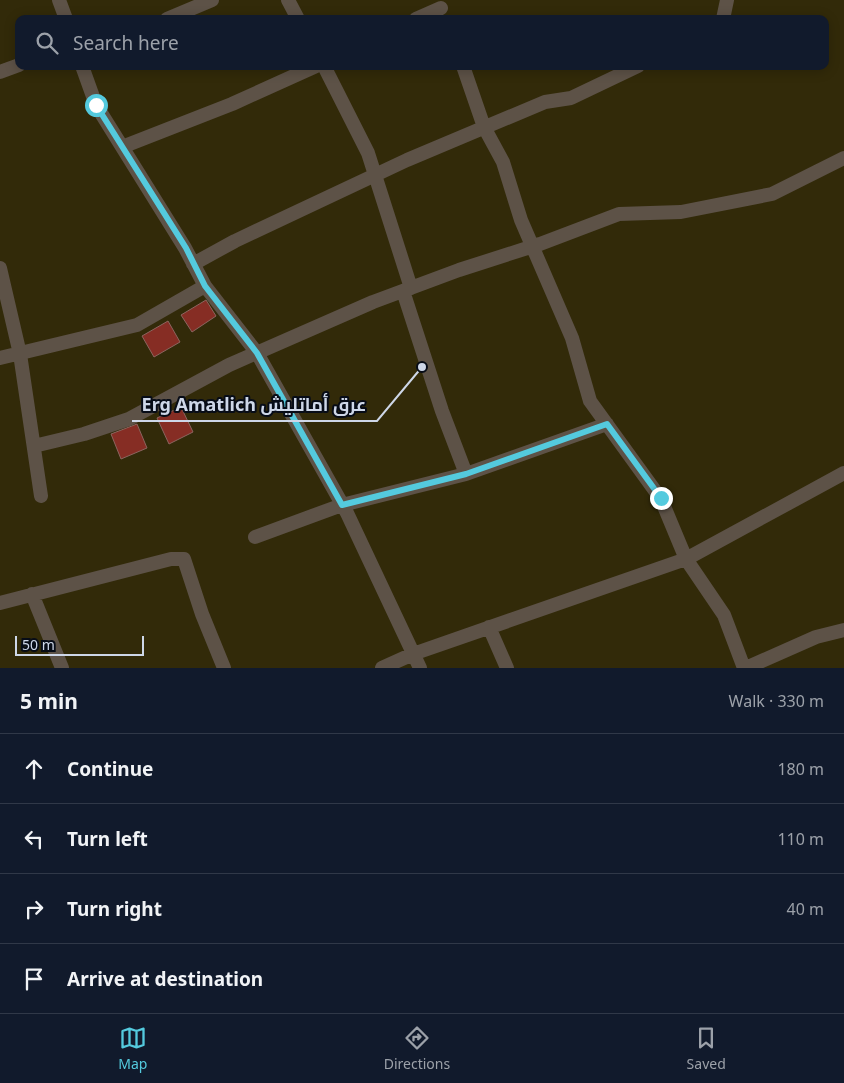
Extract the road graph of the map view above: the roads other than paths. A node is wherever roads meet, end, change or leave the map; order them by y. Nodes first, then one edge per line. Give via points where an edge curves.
1 (59, 0) edge
2 (212, 0) edge
3 (288, 0) edge
4 (727, 0) edge
5 (441, 9) edge
6 (65, 15) edge
7 (176, 15) edge
8 (296, 15) edge
9 (426, 15) edge
10 (723, 15) edge
11 (15, 66) edge
12 (83, 70) edge
13 (307, 70) edge
14 (326, 70) edge
15 (464, 70) edge
16 (630, 70) edge
17 (0, 72) edge
18 (484, 127) junction
19 (122, 147) junction
20 (844, 158) edge
21 (374, 175) junction
22 (532, 246) junction
23 (193, 264) junction
24 (0, 268) edge
25 (205, 286) junction
26 (407, 290) junction
27 (257, 353) junction
28 (20, 354) junction
29 (0, 358) edge
30 (607, 424) junction
31 (34, 446) junction
32 (844, 473) edge
33 (466, 474) junction
34 (41, 496) dead end
35 (342, 505) junction
36 (255, 537) dead end
37 (686, 559) junction
38 (32, 594) junction
39 (0, 603) edge
40 (489, 627) junction
41 (844, 630) edge
42 (413, 654) junction
43 (62, 668) edge
44 (224, 668) edge
45 (382, 668) edge
46 (420, 668) edge
47 (507, 668) edge
48 (745, 668) edge

1 - 6 street
2 - 7 street
3 - 8 street
4 - 10 street
5 - 9 street
11 - 17 street
12 - 19 street via 96,105
13 - 19 street via 232,104
14 - 21 street via 368,153
15 - 18 street
16 - 18 street via 571,98 545,102
18 - 21 street
18 - 22 street via 503,162
19 - 23 street
20 - 22 street via 772,194 681,212 619,214
21 - 23 street
21 - 26 street
22 - 26 street
22 - 30 street via 572,338 590,401
23 - 25 street
24 - 28 street
25 - 27 street
25 - 28 street via 137,325
26 - 27 street
26 - 33 street via 442,411
27 - 31 street via 129,419
27 - 35 street
28 - 29 street
28 - 31 street
30 - 33 street
30 - 37 street via 661,498
31 - 34 street
32 - 37 street
33 - 35 street
35 - 36 street
35 - 42 street
37 - 40 street
37 - 48 street via 724,615
38 - 39 street
38 - 43 street
38 - 44 street via 184,559
40 - 42 street
40 - 47 street
41 - 48 street via 816,637
42 - 45 street
42 - 46 street

